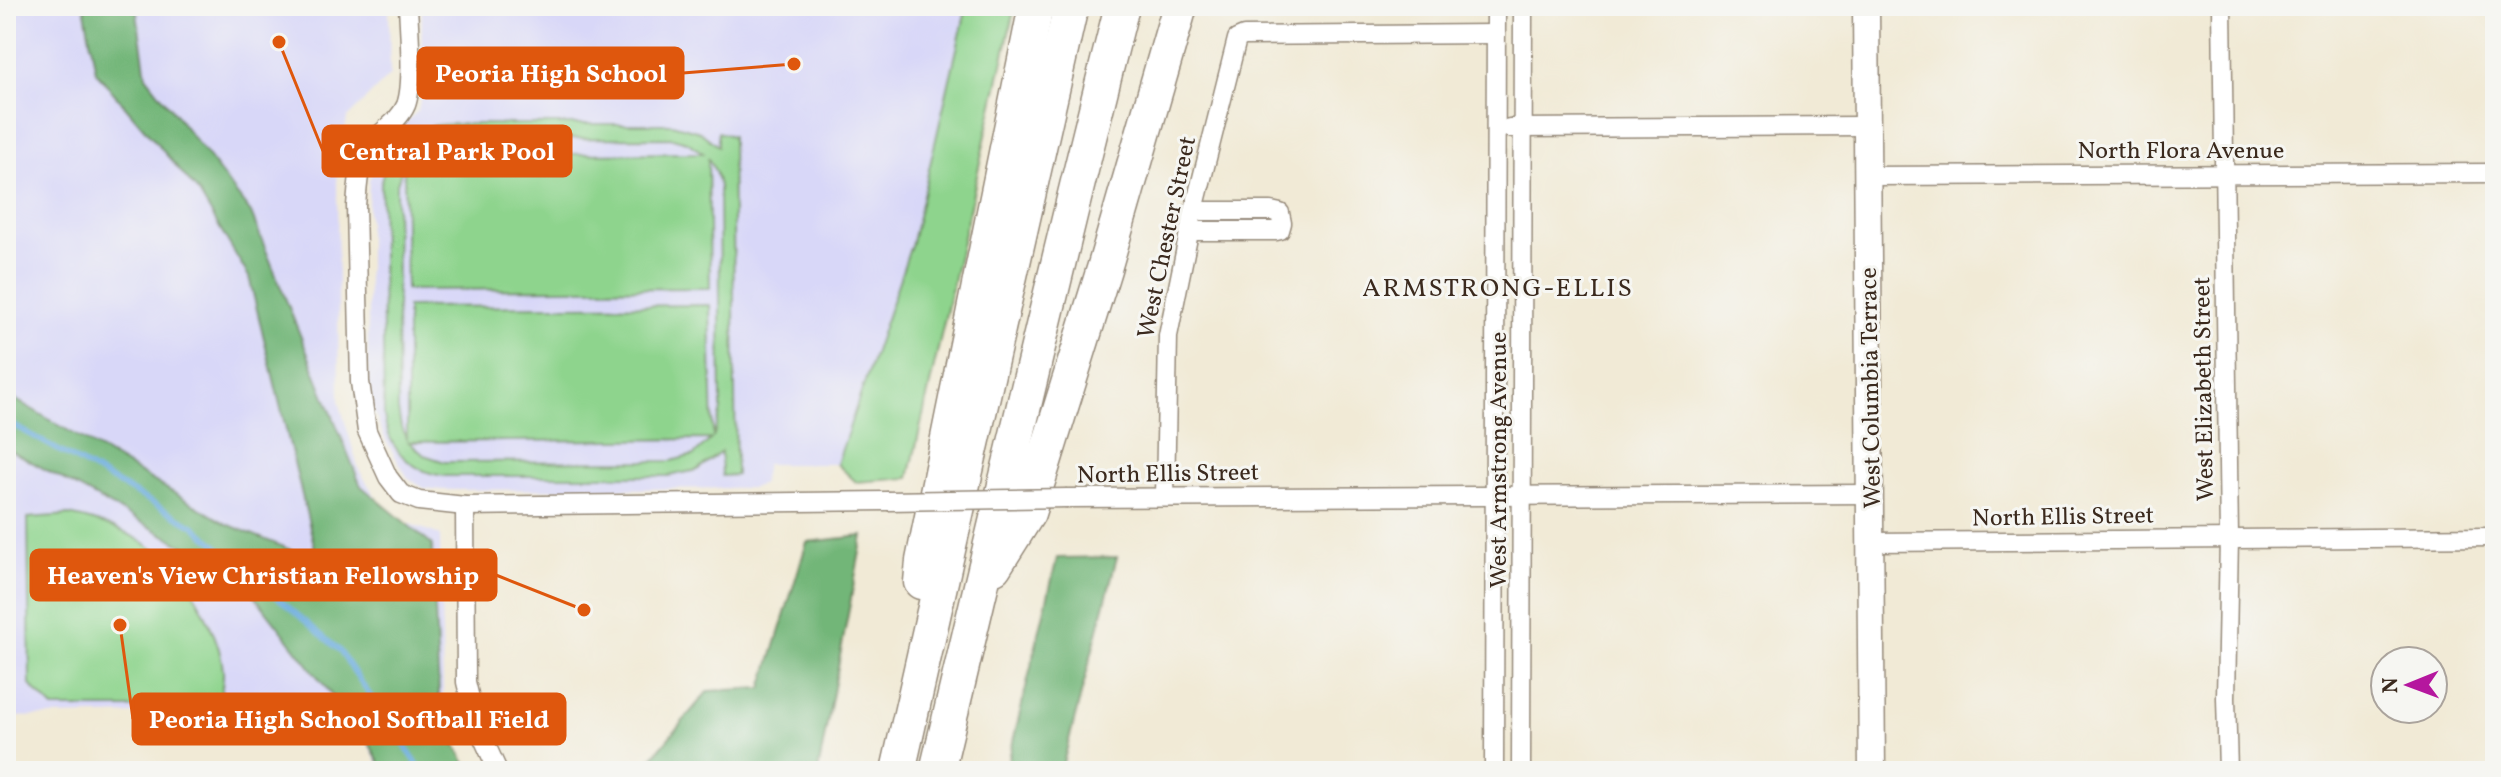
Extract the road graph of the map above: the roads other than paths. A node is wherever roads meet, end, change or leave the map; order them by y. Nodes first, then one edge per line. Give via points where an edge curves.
1 (408, 6) edge
2 (1036, 6) edge
3 (1071, 6) edge
4 (1122, 6) edge
5 (1180, 6) edge
6 (1496, 6) edge
7 (1523, 6) edge
8 (1866, 6) edge
9 (2222, 6) edge
10 (1496, 34) junction
11 (1866, 126) junction
12 (1496, 128) junction
13 (1522, 129) junction
14 (2495, 173) edge
15 (2225, 174) junction
16 (1867, 176) junction
17 (1194, 211) junction
18 (1189, 231) junction
19 (1495, 494) junction
20 (1522, 494) junction
21 (1871, 494) junction
22 (1165, 496) junction
23 (465, 506) junction
24 (2495, 537) edge
25 (2229, 538) junction
26 (1872, 542) junction
27 (981, 587) junction
28 (912, 717) junction
29 (498, 771) edge
30 (898, 771) edge
31 (937, 771) edge
32 (1494, 771) edge
33 (1521, 771) edge
34 (1872, 771) edge
35 (2228, 771) edge

1 - 23 street, North Ellis Street via 408,98 397,119 365,154 359,179 361,398 375,451 401,494
2 - 28 highway via 923,561
3 - 28 highway
4 - 27 highway
5 - 27 highway via 1028,513
6 - 10 street, West Armstrong Avenue
7 - 13 street, West Armstrong Avenue
8 - 11 street, West Columbia Terrace
9 - 15 street, West Elizabeth Street
10 - 12 street, West Armstrong Avenue
10 - 17 street, West Chester Street via 1237,39
11 - 13 street
11 - 16 street, West Columbia Terrace
12 - 13 street
12 - 19 street, West Armstrong Avenue
13 - 20 street, West Armstrong Avenue
14 - 15 street, North Flora Avenue
15 - 16 street, North Flora Avenue
15 - 25 street, West Elizabeth Street
16 - 21 street, West Columbia Terrace
17 - 18 street, West Chester Street
17 - 18 street via 1271,211 1280,213 1282,223 1276,231
18 - 22 street, West Chester Street via 1166,353
19 - 20 street, North Ellis Street
19 - 22 street, North Ellis Street
19 - 32 street, West Armstrong Avenue
20 - 21 street, North Ellis Street
20 - 33 street, West Armstrong Avenue
21 - 26 street, West Columbia Terrace
22 - 23 street, North Ellis Street, bridge
23 - 29 street via 466,682 480,733
24 - 25 street, North Ellis Street
25 - 26 street, North Ellis Street
25 - 35 street, West Elizabeth Street
26 - 34 street, West Columbia Terrace
27 - 31 highway
28 - 30 highway

